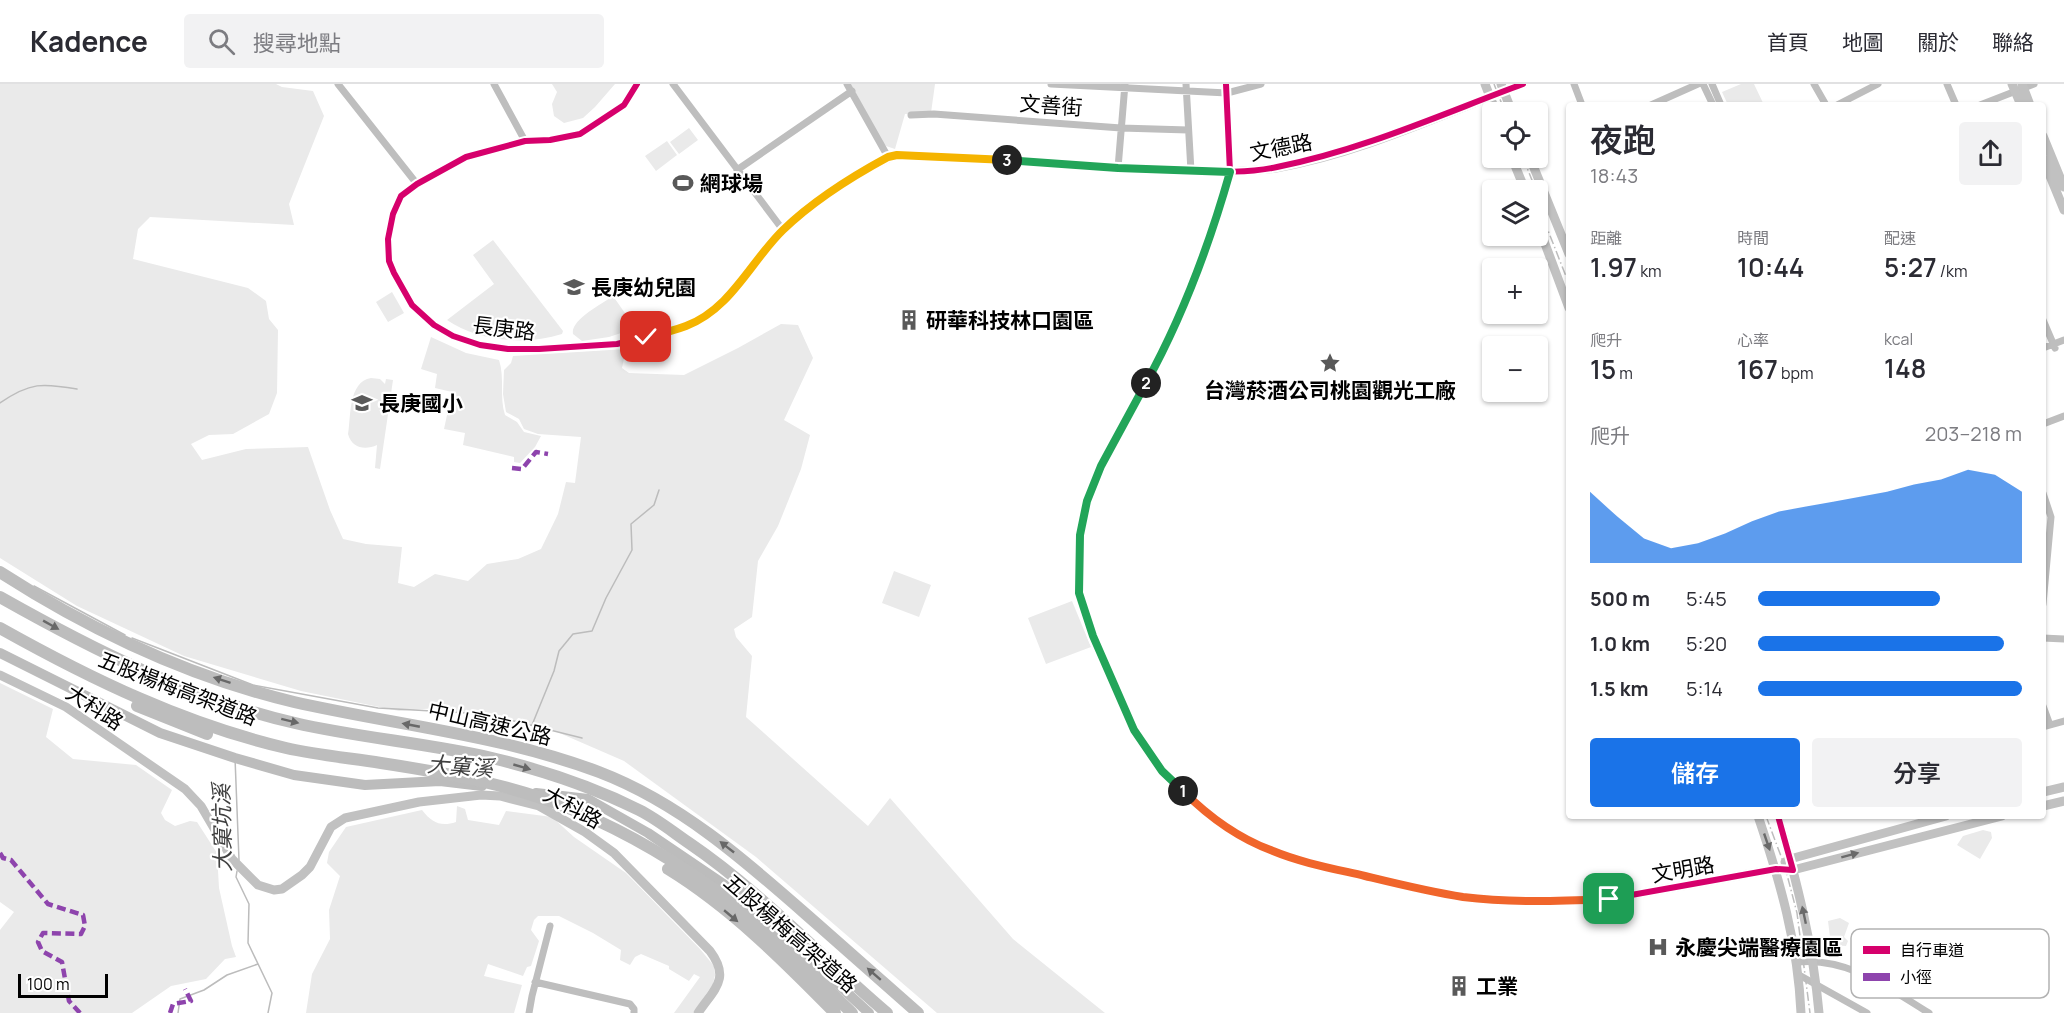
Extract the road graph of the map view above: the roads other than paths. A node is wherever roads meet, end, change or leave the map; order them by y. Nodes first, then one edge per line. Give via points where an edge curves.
1 (338, 84) edge
2 (494, 84) edge
3 (637, 84) edge
4 (673, 84) edge
5 (847, 84) edge
6 (1051, 84) edge
7 (1226, 84) edge
8 (1261, 84) edge
9 (1485, 84) edge
10 (1523, 84) edge
11 (1574, 84) edge
12 (1698, 84) edge
13 (1703, 84) edge
14 (1712, 84) edge
15 (1814, 84) edge
16 (1878, 84) edge
17 (1947, 84) edge
18 (2034, 84) edge
19 (1124, 86) edge
20 (1502, 86) edge
21 (1186, 87) edge
22 (2018, 87) edge
23 (852, 91) junction
24 (1227, 93) junction
25 (1490, 97) junction
26 (1670, 97) junction
27 (1492, 102) edge
28 (1508, 102) edge
29 (1581, 102) edge
30 (1658, 102) edge
31 (1672, 102) edge
32 (1712, 102) edge
33 (1720, 102) edge
34 (1824, 102) edge
35 (1843, 102) edge
36 (1955, 102) edge
37 (1986, 102) edge
38 (2020, 102) edge
39 (2028, 102) edge
40 (911, 115) dead end
41 (1121, 128) junction
42 (1188, 130) junction
43 (525, 141) junction
44 (2046, 143) edge
45 (888, 157) junction
46 (2046, 166) edge
47 (1118, 168) junction
48 (1534, 168) edge
49 (737, 170) junction
50 (1191, 171) junction
51 (1230, 172) junction
52 (417, 184) junction
53 (2064, 187) edge
54 (2064, 210) edge
55 (783, 230) junction
56 (1546, 246) edge
57 (1566, 247) edge
58 (1566, 300) edge
59 (2046, 327) edge
60 (2064, 340) edge
61 (2064, 345) edge
62 (2054, 346) junction
63 (2046, 347) edge
64 (2046, 351) edge
65 (2064, 416) edge
66 (2046, 423) edge
67 (2046, 503) edge
68 (2046, 538) edge
69 (0, 572) edge
70 (0, 597) edge
71 (0, 628) edge
72 (0, 635) edge
73 (2046, 638) edge
74 (2064, 639) edge
75 (0, 675) edge
76 (2064, 721) edge
77 (2046, 726) edge
78 (2064, 787) edge
79 (2046, 791) edge
80 (2064, 801) edge
81 (2046, 805) edge
82 (1759, 819) edge
83 (1779, 819) edge
84 (1935, 819) edge
85 (1987, 819) edge
86 (1790, 859) junction
87 (1776, 869) junction
88 (1793, 870) junction
89 (550, 926) dead end
90 (1814, 961) junction
91 (1797, 962) junction
92 (1851, 969) edge
93 (1799, 975) junction
94 (535, 982) junction
95 (1816, 984) junction
96 (1904, 998) edge
97 (530, 1013) edge
98 (634, 1013) edge
99 (698, 1013) edge
100 (834, 1013) edge
101 (852, 1013) edge
102 (887, 1013) edge
103 (918, 1013) edge
104 (1801, 1013) edge
105 (1819, 1013) edge
106 (1868, 1013) edge
107 (1929, 1013) edge

1 - 52 street
2 - 43 street
3 - 43 street, 長庚路 via 624,105 580,134
4 - 49 street
5 - 23 street
6 - 19 street
7 - 24 street, 文明路
8 - 24 street
9 - 25 street
10 - 20 street, 文德路
11 - 29 street
12 - 26 street
13 - 32 street
14 - 33 street
15 - 34 street
16 - 35 street
17 - 36 street
18 - 22 street
19 - 21 street
19 - 41 street
20 - 25 street, 文德路
20 - 28 street
21 - 24 street
21 - 42 street
22 - 37 street
22 - 38 street
22 - 39 street
23 - 45 street
23 - 49 street
24 - 51 street, 文明路
25 - 27 street
25 - 51 street, 文德路 via 1344,150 1275,168
26 - 30 street
26 - 31 street
40 - 41 street, 文善街
41 - 42 street, 文善街
41 - 47 street
42 - 50 street
43 - 52 street, 長庚路 via 466,157
44 - 53 street
45 - 47 street, 文德路
45 - 55 street, 長庚路 via 838,186
46 - 54 street
47 - 50 street, 文德路
48 - 57 street
49 - 55 street
50 - 51 street, 文德路
51 - 87 street, 文明路 via 1192,288 1101,466 1087,501 1080,535 1079,593 1093,636 1134,730 1162,771 1196,804 1232,830 1273,851 1465,897 1609,899
52 - 55 street, 長庚路 via 401,196 393,214 388,239 394,273 412,305 434,326 453,336 498,348 617,344 688,326 732,293
56 - 58 street
59 - 62 street
60 - 62 street
61 - 62 street
62 - 63 street
62 - 64 street
65 - 66 street
67 - 68 street via 2050,517
103 -> 69 highway, 中山高速公路 via 768,880 685,817 644,793 600,772 549,756 293,701 176,664 74,616
70 -> 102 highway, 中山高速公路 via 177,686 241,708 294,723 492,758 596,790 641,811 746,886
71 - 101 highway, 五股楊梅高架道路 via 127,693 212,727 287,748 502,786 623,832 733,903
72 -> 100 highway, 五股楊梅高架道路 via 114,696 209,735 306,760 500,793 579,819 679,875 800,977
73 - 74 street
75 - 99 street, 大科路 via 66,707 185,789 201,806 232,859 258,885 274,890 291,884 310,867 336,821 419,802 490,795 539,806 615,853 710,951 720,976
76 - 77 street
78 - 79 street
80 - 81 street
82 -> 87 street
83 - 86 street
84 - 86 street
88 -> 85 street, 文明路
86 - 87 street
86 - 88 street
87 - 88 street, 文明路
87 - 91 street
90 -> 88 street
89 - 94 street
90 - 91 street
90 - 92 street
90 - 95 street
91 - 93 street
93 - 95 street
93 - 104 street
94 - 97 street
94 - 98 street via 630,1004
95 - 105 street
95 - 106 street
96 - 107 street

